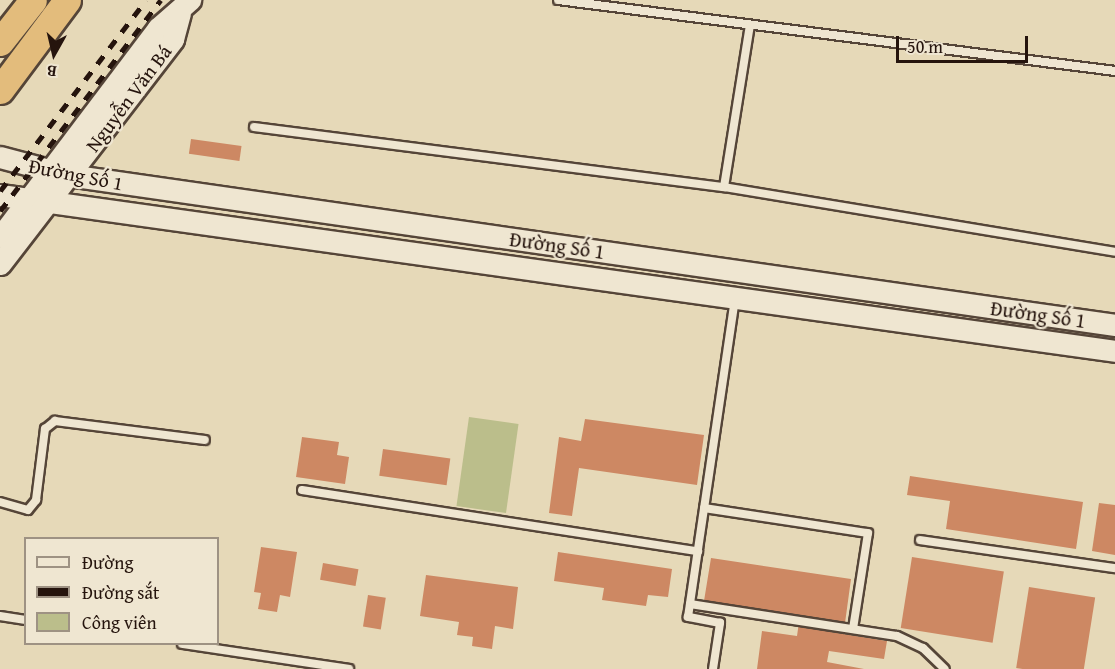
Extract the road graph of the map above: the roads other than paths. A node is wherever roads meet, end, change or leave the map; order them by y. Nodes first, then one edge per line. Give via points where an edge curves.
1 (33, 0) edge
2 (68, 0) edge
3 (558, 0) edge
4 (185, 6) edge
5 (750, 25) junction
6 (0, 42) edge
7 (1115, 71) edge
8 (0, 90) edge
9 (254, 127) dead end
10 (0, 157) edge
11 (59, 173) junction
12 (724, 187) junction
13 (0, 195) edge
14 (37, 202) junction
15 (0, 237) edge
16 (1115, 252) edge
17 (0, 264) edge
18 (735, 298) junction
19 (1115, 325) edge
20 (1115, 351) edge
21 (205, 440) dead end
22 (302, 490) dead end
23 (0, 502) edge
24 (704, 508) junction
25 (920, 540) dead end
26 (698, 551) junction
27 (1115, 568) edge
28 (690, 604) junction
29 (0, 616) edge
30 (24, 620) edge
31 (853, 629) junction
32 (189, 645) edge
33 (349, 669) edge
34 (713, 669) edge
35 (945, 669) edge

1 - 6 highway
2 - 8 highway
3 - 5 lane
4 - 11 main road, Nguyễn Văn Bá via 173,39
5 - 7 lane
5 - 12 lane
9 - 12 lane
10 - 11 main road, Đường Số 1
11 - 14 main road, Nguyễn Văn Bá
11 - 19 main road, Đường Số 1
12 - 16 lane
13 - 14 main road, Đường Số 1
14 - 15 main road, Nguyễn Văn Bá
14 - 17 main road, Nguyễn Văn Bá
14 - 18 main road, Đường Số 1
18 - 20 main road, Đường Số 1
18 - 24 lane
21 - 23 lane via 55,422 45,429 36,500 28,510
22 - 26 lane
24 - 26 lane
24 - 31 lane via 868,533
25 - 27 lane
26 - 28 lane
28 - 31 lane
28 - 34 lane via 688,617 720,623
29 - 30 lane
31 - 35 lane via 911,641
32 - 33 lane

